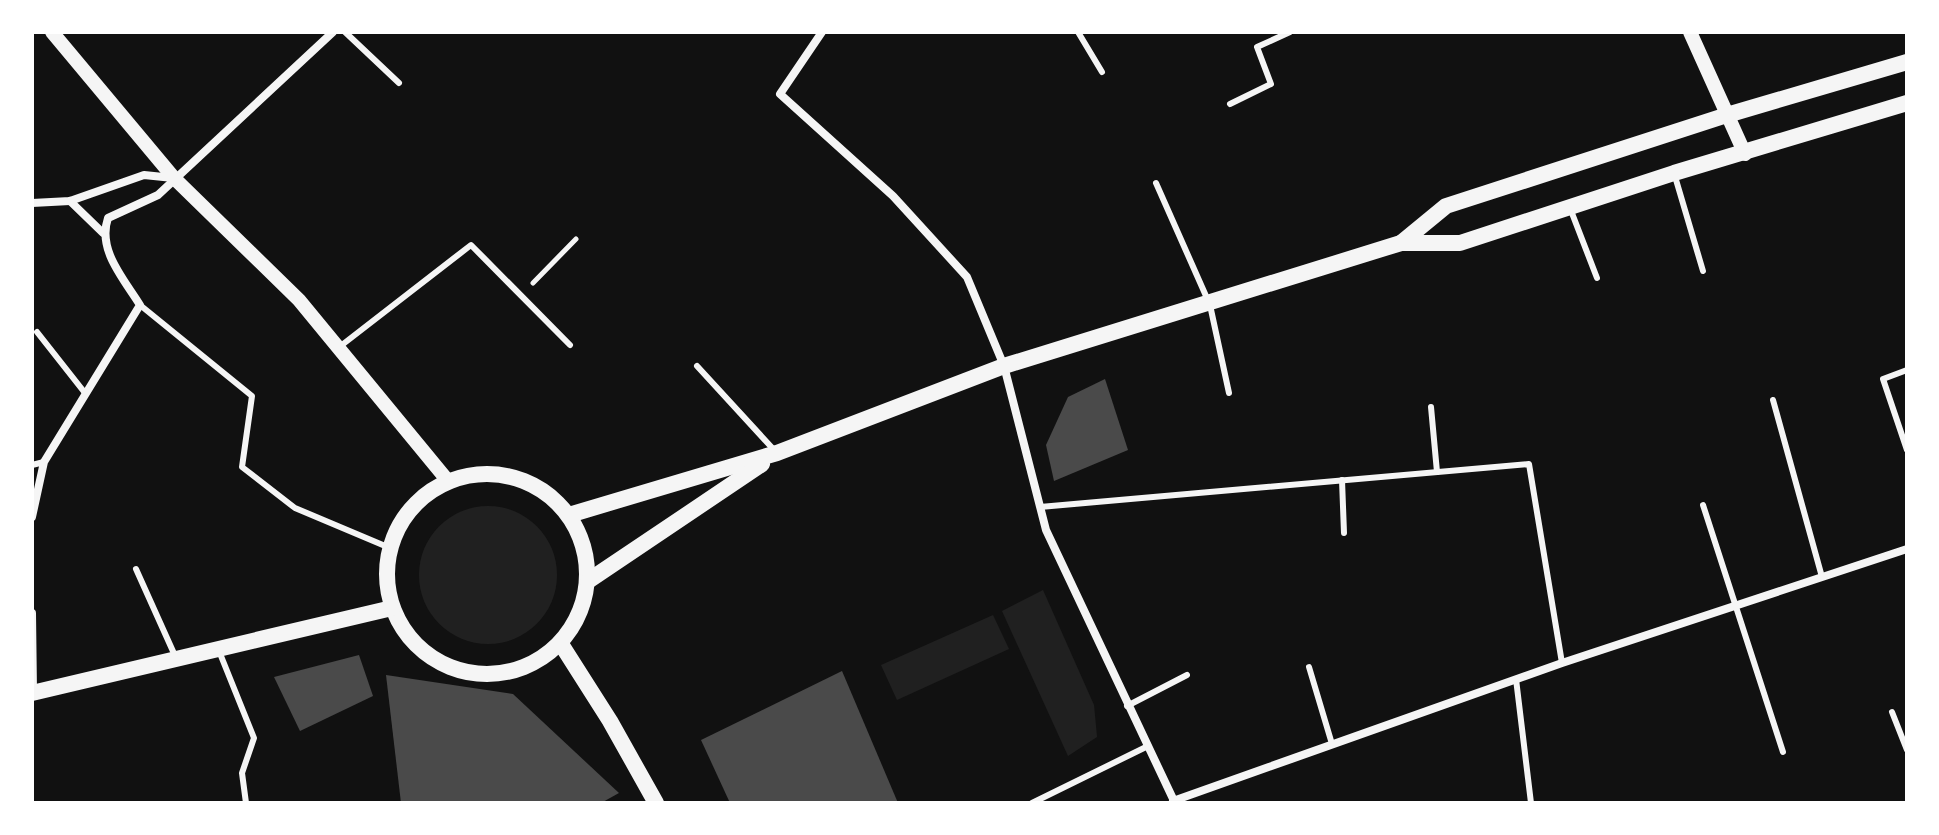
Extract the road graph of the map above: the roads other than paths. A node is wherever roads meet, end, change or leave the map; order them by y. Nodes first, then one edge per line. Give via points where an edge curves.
1 (52, 32) edge
2 (333, 32) edge
3 (345, 32) edge
4 (822, 32) edge
5 (1078, 32) edge
6 (1290, 32) edge
7 (1690, 32) edge
8 (1907, 62) edge
9 (1102, 72) dead end
10 (399, 83) dead end
11 (1907, 103) edge
12 (1230, 104) dead end
13 (1727, 115) junction
14 (1745, 154) junction
15 (1674, 173) junction
16 (174, 178) junction
17 (1156, 183) dead end
18 (70, 201) junction
19 (32, 203) edge
20 (1570, 208) junction
21 (103, 233) junction
22 (1401, 243) junction
23 (1703, 271) dead end
24 (1597, 278) dead end
25 (140, 305) junction
26 (1210, 305) junction
27 (37, 332) dead end
28 (570, 345) dead end
29 (338, 348) junction
30 (697, 366) dead end
31 (1004, 366) junction
32 (1907, 370) edge
33 (85, 393) junction
34 (1229, 393) dead end
35 (1773, 400) dead end
36 (1431, 407) dead end
37 (1907, 450) edge
38 (777, 453) junction
39 (44, 462) junction
40 (32, 465) edge
41 (1437, 472) junction
42 (1342, 480) junction
43 (448, 481) junction
44 (1703, 505) dead end
45 (1040, 507) junction
46 (569, 515) junction
47 (32, 517) edge
48 (1344, 533) dead end
49 (390, 548) junction
50 (1907, 549) edge
51 (136, 569) dead end
52 (1822, 577) junction
53 (588, 581) junction
54 (1735, 606) junction
55 (392, 608) junction
56 (32, 613) edge
57 (561, 644) junction
58 (217, 648) junction
59 (176, 658) junction
60 (1562, 663) junction
61 (1309, 667) dead end
62 (1187, 675) dead end
63 (1516, 679) junction
64 (33, 693) edge
65 (1127, 706) junction
66 (1892, 712) dead end
67 (1332, 744) junction
68 (1906, 746) edge
69 (1146, 747) junction
70 (1783, 752) dead end
71 (1174, 802) edge
72 (246, 803) edge
73 (656, 803) edge
74 (1032, 803) edge
75 (1531, 803) edge

1 - 16 street
2 - 16 street
3 - 10 lane
4 - 31 street via 780,94 893,196 967,277
5 - 9 lane
6 - 12 lane via 1257,47 1271,84
7 - 13 street
8 - 13 main road
11 - 14 main road
13 - 14 street
13 - 22 main road via 1446,206
14 - 15 main road
15 - 20 main road
15 - 23 lane
16 - 18 street via 144,175
16 - 21 street via 158,195 108,218
16 - 29 street via 299,300
17 - 26 lane
18 - 19 street
18 - 21 street
20 - 22 main road via 1460,243
20 - 24 lane
21 - 25 street via 108,252
22 - 26 main road
25 - 33 street
25 - 49 lane via 252,396 242,467 295,508
26 - 31 main road
26 - 34 lane
27 - 33 lane
28 - 29 lane via 471,245
29 - 43 street
30 - 38 lane
31 - 38 main road
31 - 45 street
32 - 37 lane via 1883,379
33 - 39 street
35 - 52 lane
36 - 41 lane
38 - 46 main road
38 - 53 main road
39 - 40 lane
39 - 47 street
41 - 42 lane
41 - 60 lane via 1529,464
42 - 45 lane
42 - 48 lane
43 - 46 main road via 481,473 514,477 545,492
43 - 49 main road via 422,497 402,520
44 - 54 lane
45 - 65 street
46 - 53 main road via 587,558
49 - 55 main road via 386,578
50 - 52 street
51 - 59 lane
52 - 54 street
53 - 57 main road via 580,615
54 - 60 street
54 - 70 lane
55 - 57 main road via 409,638 435,661 467,673 501,675 534,665
55 - 58 main road
56 - 64 street
57 - 73 main road
58 - 59 main road
58 - 72 lane via 254,738 242,773
59 - 64 main road
60 - 63 street
61 - 67 lane
62 - 65 lane
63 - 67 street
63 - 75 lane
65 - 69 street
66 - 68 lane
67 - 71 street
69 - 71 street
69 - 74 lane

